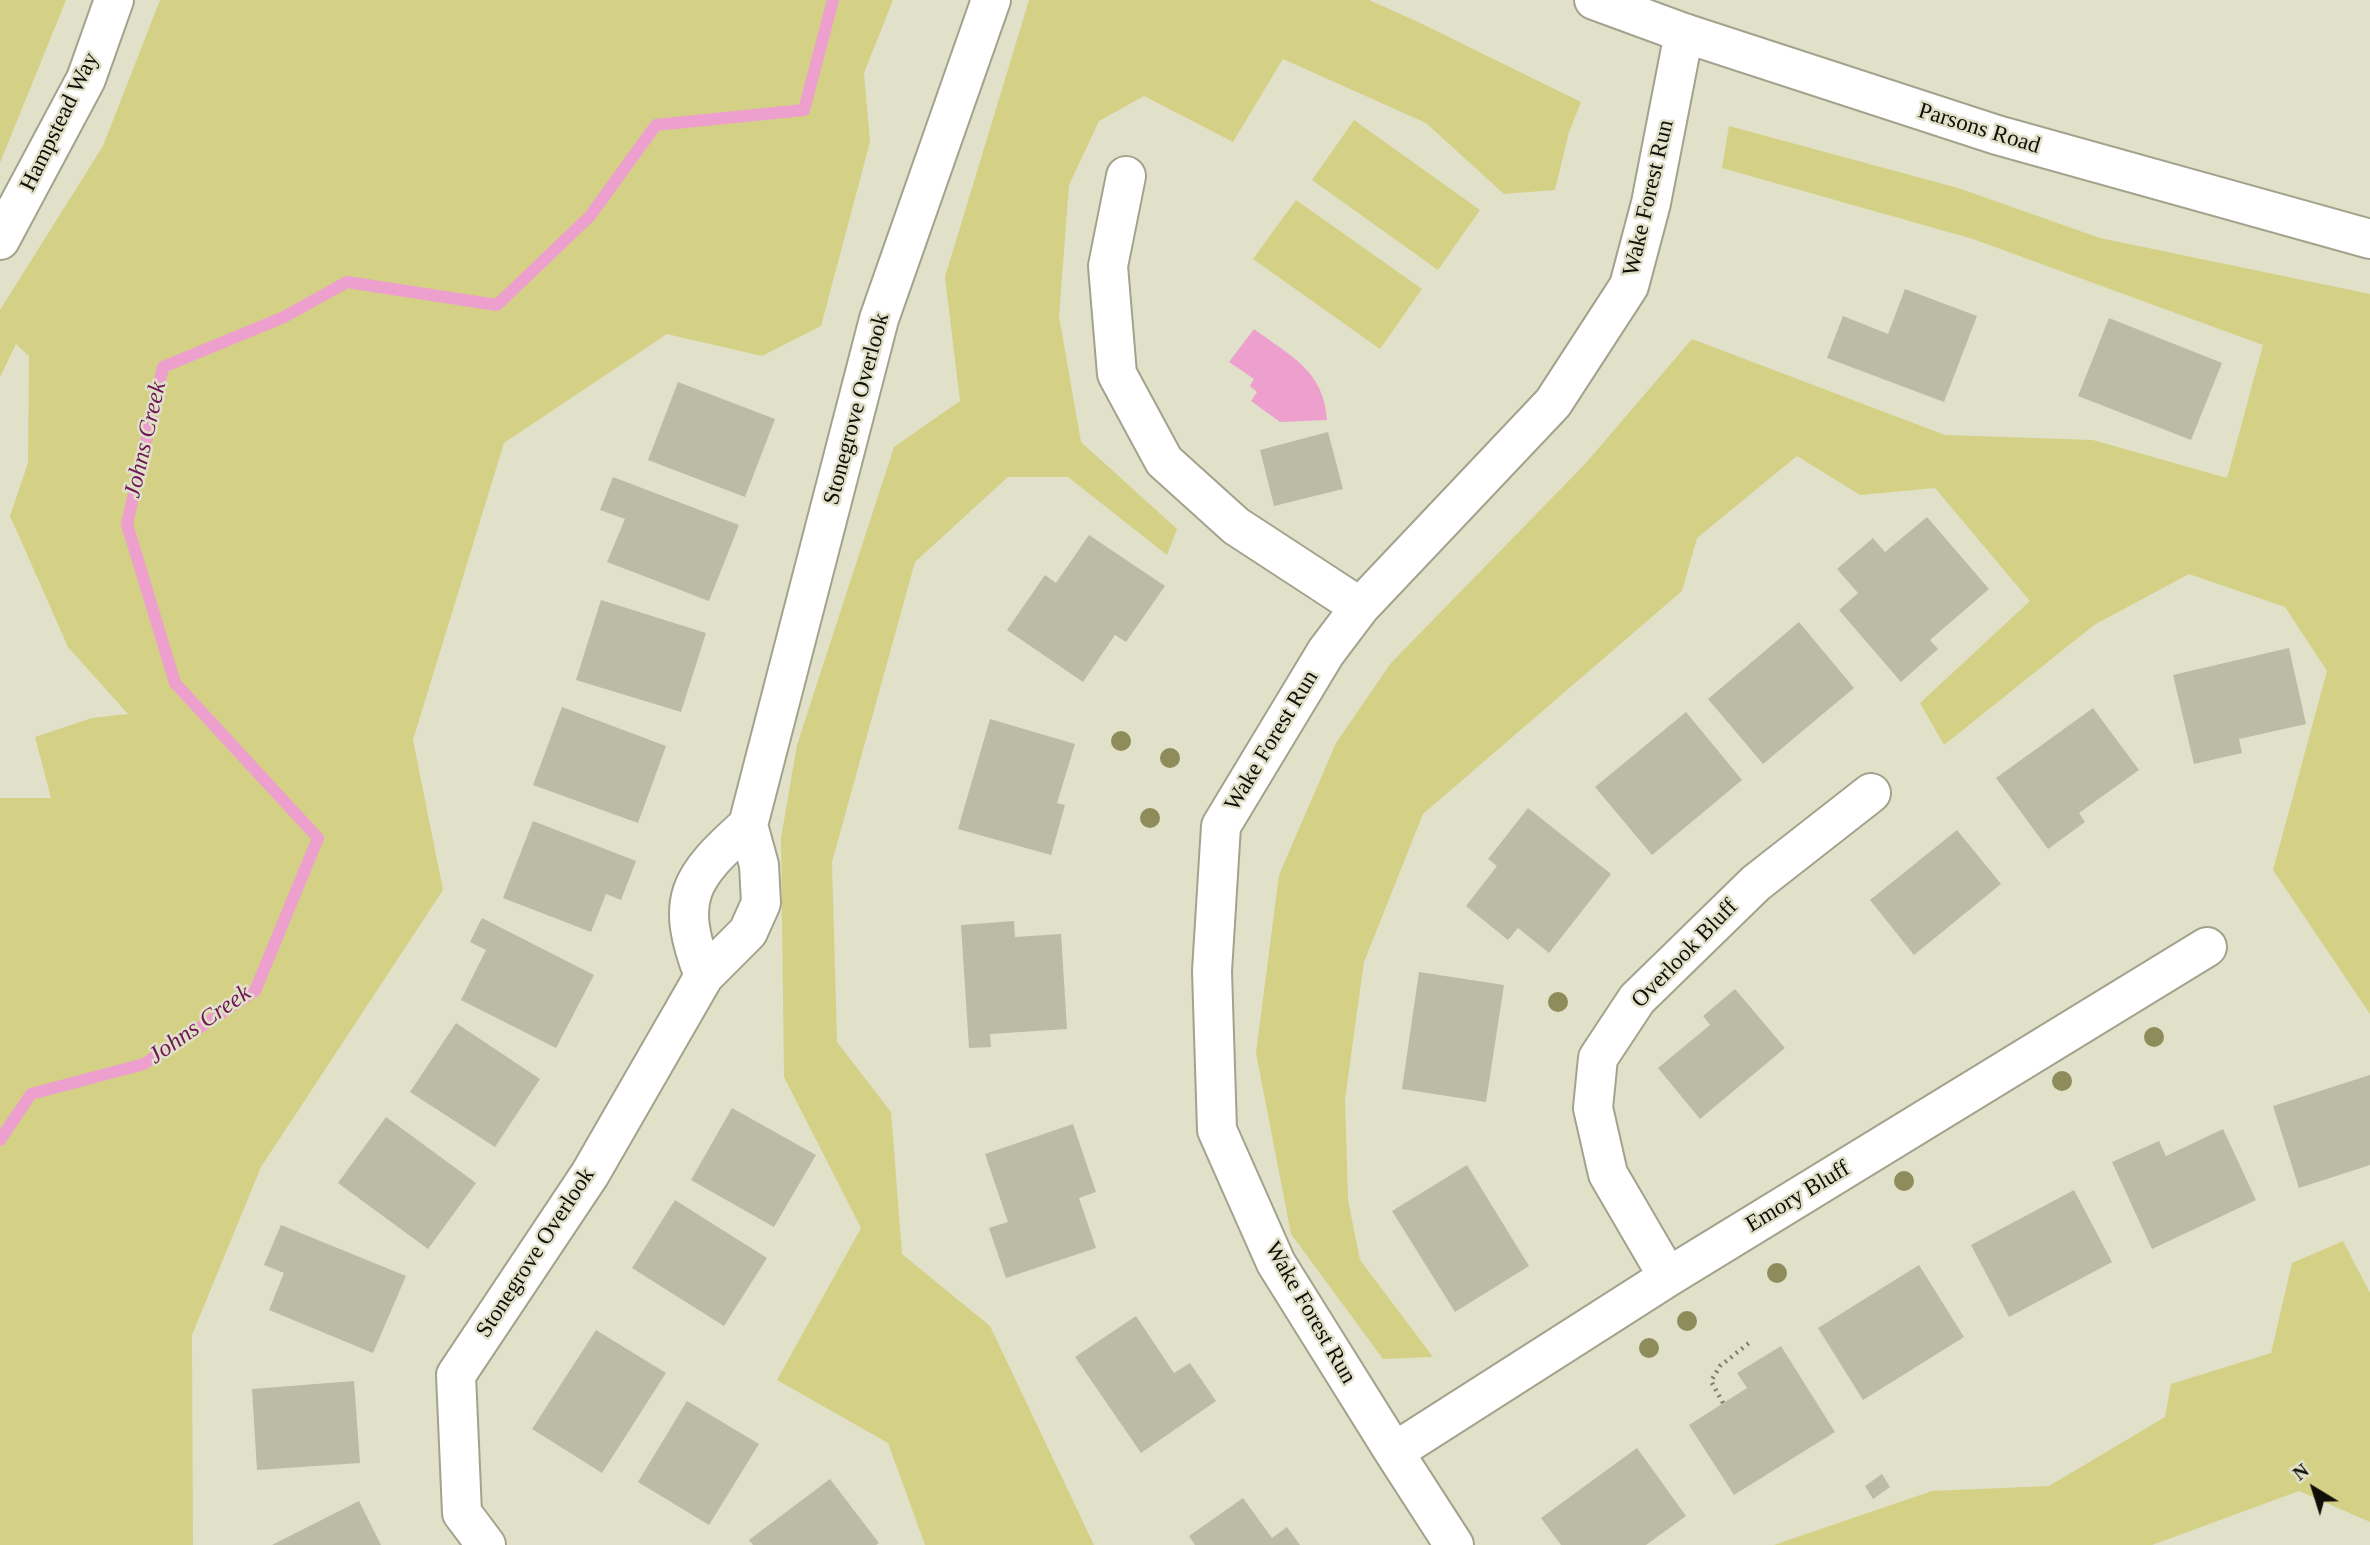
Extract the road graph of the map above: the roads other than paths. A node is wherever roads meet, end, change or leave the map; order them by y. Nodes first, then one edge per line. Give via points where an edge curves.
1 (114, 0) edge
2 (991, 0) edge
3 (1594, 0) edge
4 (1684, 33) junction
5 (1126, 176) dead end
6 (2370, 239) edge
7 (0, 240) edge
8 (1360, 607) junction
9 (1871, 793) dead end
10 (748, 825) junction
11 (2207, 947) dead end
12 (704, 976) junction
13 (1668, 1276) junction
14 (1394, 1452) junction
15 (486, 1545) edge
16 (1454, 1545) edge

1 - 7 street, Hampstead Way via 86,79
2 - 10 street, Stonegrove Overlook via 879,319
3 - 4 street, Parsons Road
4 - 6 street, Parsons Road via 1997,135
4 - 8 street, Wake Forest Run via 1651,203 1629,286 1553,403
5 - 8 street via 1108,266 1116,374 1164,461 1236,526
8 - 14 street, Wake Forest Run via 1326,652 1220,827 1212,971 1217,1130 1276,1263
9 - 13 street, Overlook Bluff via 1746,892 1637,999 1598,1058 1593,1108 1608,1174
10 - 12 street, Stonegrove Overlook via 759,865 761,903 748,932
10 - 12 street via 717,853 694,883 689,903 693,946
11 - 13 street, Emory Bluff
12 - 15 street, Stonegrove Overlook via 590,1174 456,1375 462,1513
13 - 14 street, Emory Bluff
14 - 16 street, Wake Forest Run

